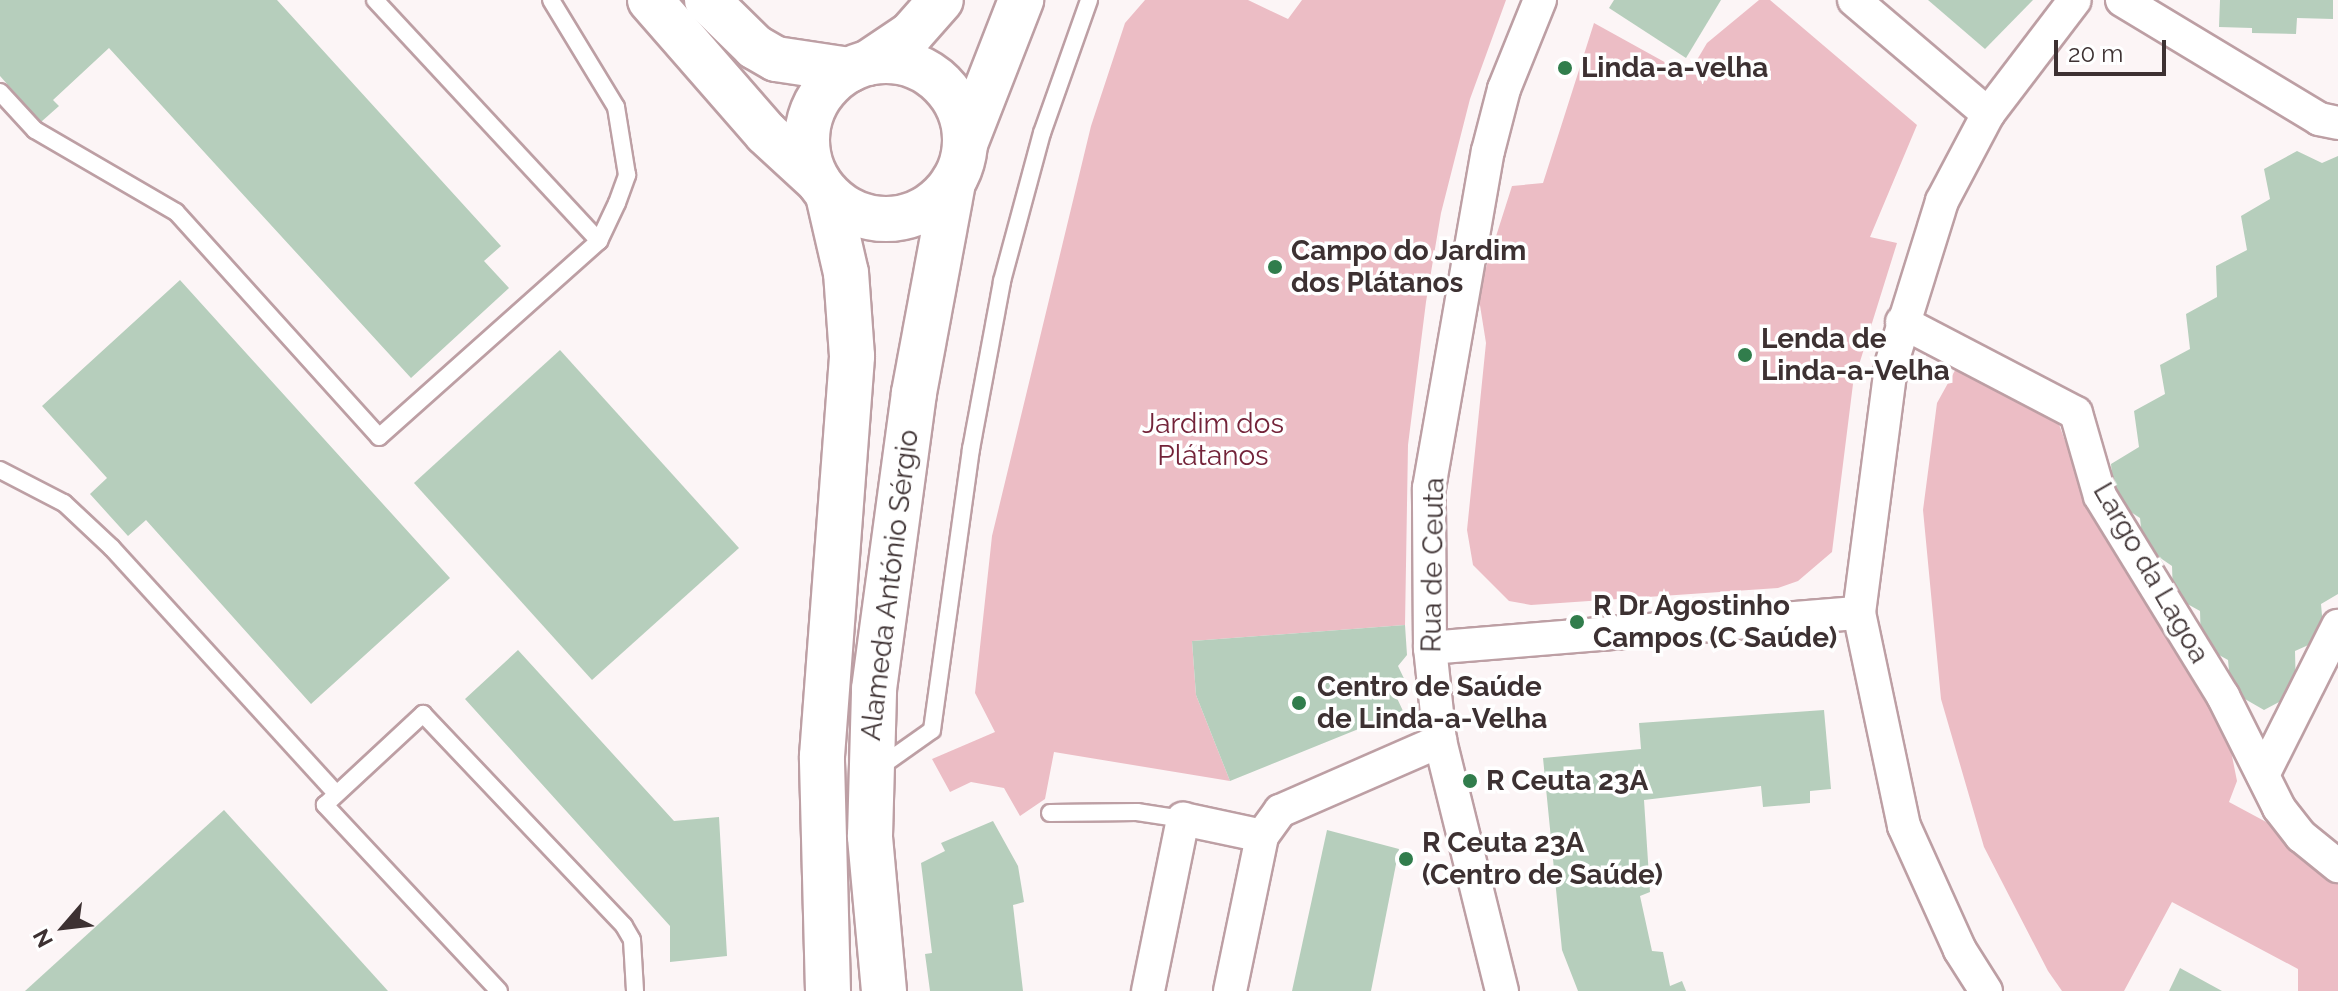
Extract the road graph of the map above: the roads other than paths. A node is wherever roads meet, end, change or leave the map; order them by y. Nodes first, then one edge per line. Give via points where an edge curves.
1 (375, 0) edge
2 (551, 0) edge
3 (650, 0) edge
4 (707, 0) edge
5 (941, 0) edge
6 (1021, 0) edge
7 (1089, 0) edge
8 (1540, 0) edge
9 (1854, 0) edge
10 (2075, 0) edge
11 (2122, 0) edge
12 (859, 67) junction
13 (0, 92) edge
14 (1988, 114) junction
15 (2338, 123) edge
16 (959, 163) junction
17 (823, 188) junction
18 (599, 241) junction
19 (1902, 322) junction
20 (0, 470) edge
21 (1859, 613) junction
22 (2338, 626) edge
23 (1430, 648) junction
24 (1440, 741) junction
25 (869, 775) junction
26 (2263, 775) junction
27 (336, 793) junction
28 (1050, 813) dead end
29 (1183, 819) junction
30 (1262, 836) junction
31 (2338, 866) edge
32 (499, 991) edge
33 (635, 991) edge
34 (828, 991) edge
35 (884, 991) edge
36 (1148, 991) edge
37 (1230, 991) edge
38 (1502, 991) edge
39 (1986, 991) edge

1 - 18 lane
2 - 18 lane via 616,107 625,143 627,175
3 - 17 street via 766,133
4 - 12 street via 755,47 776,59
5 - 12 street via 911,34
6 - 16 street, Alameda António Sérgio
7 - 25 lane via 1042,133 1002,281 971,449 932,730
8 - 23 street, Rua de Ceuta via 1504,89 1467,253 1429,488
9 - 14 street
10 - 14 street
11 - 15 street via 2319,119
12 - 16 street via 916,67 936,80 957,109
12 - 17 street via 818,99 810,119 810,161
13 - 18 lane via 35,130 176,212 379,437
14 - 19 street via 1942,201
16 - 17 street via 938,201 894,220 847,210
16 - 25 street, Alameda António Sérgio via 930,294 883,603
17 - 34 street, Alameda António Sérgio via 846,273 852,356 822,756
19 - 21 street via 1877,454
19 - 26 street, Largo da Lagoa via 2076,413 2100,496 2223,696
20 - 27 lane via 64,503 112,548
21 - 23 street
21 - 39 street via 1904,826 1960,950
22 - 26 street
23 - 24 street, Rua de Ceuta
24 - 30 street via 1296,801 1280,811
24 - 38 street, Rua de Ceuta
25 - 35 street, Alameda António Sérgio
26 - 31 street, Largo da Lagoa via 2301,836
27 - 32 lane via 325,805
27 - 33 lane via 423,714 624,926 632,940
28 - 29 lane via 1137,812
29 - 30 street
29 - 36 street
30 - 37 street

